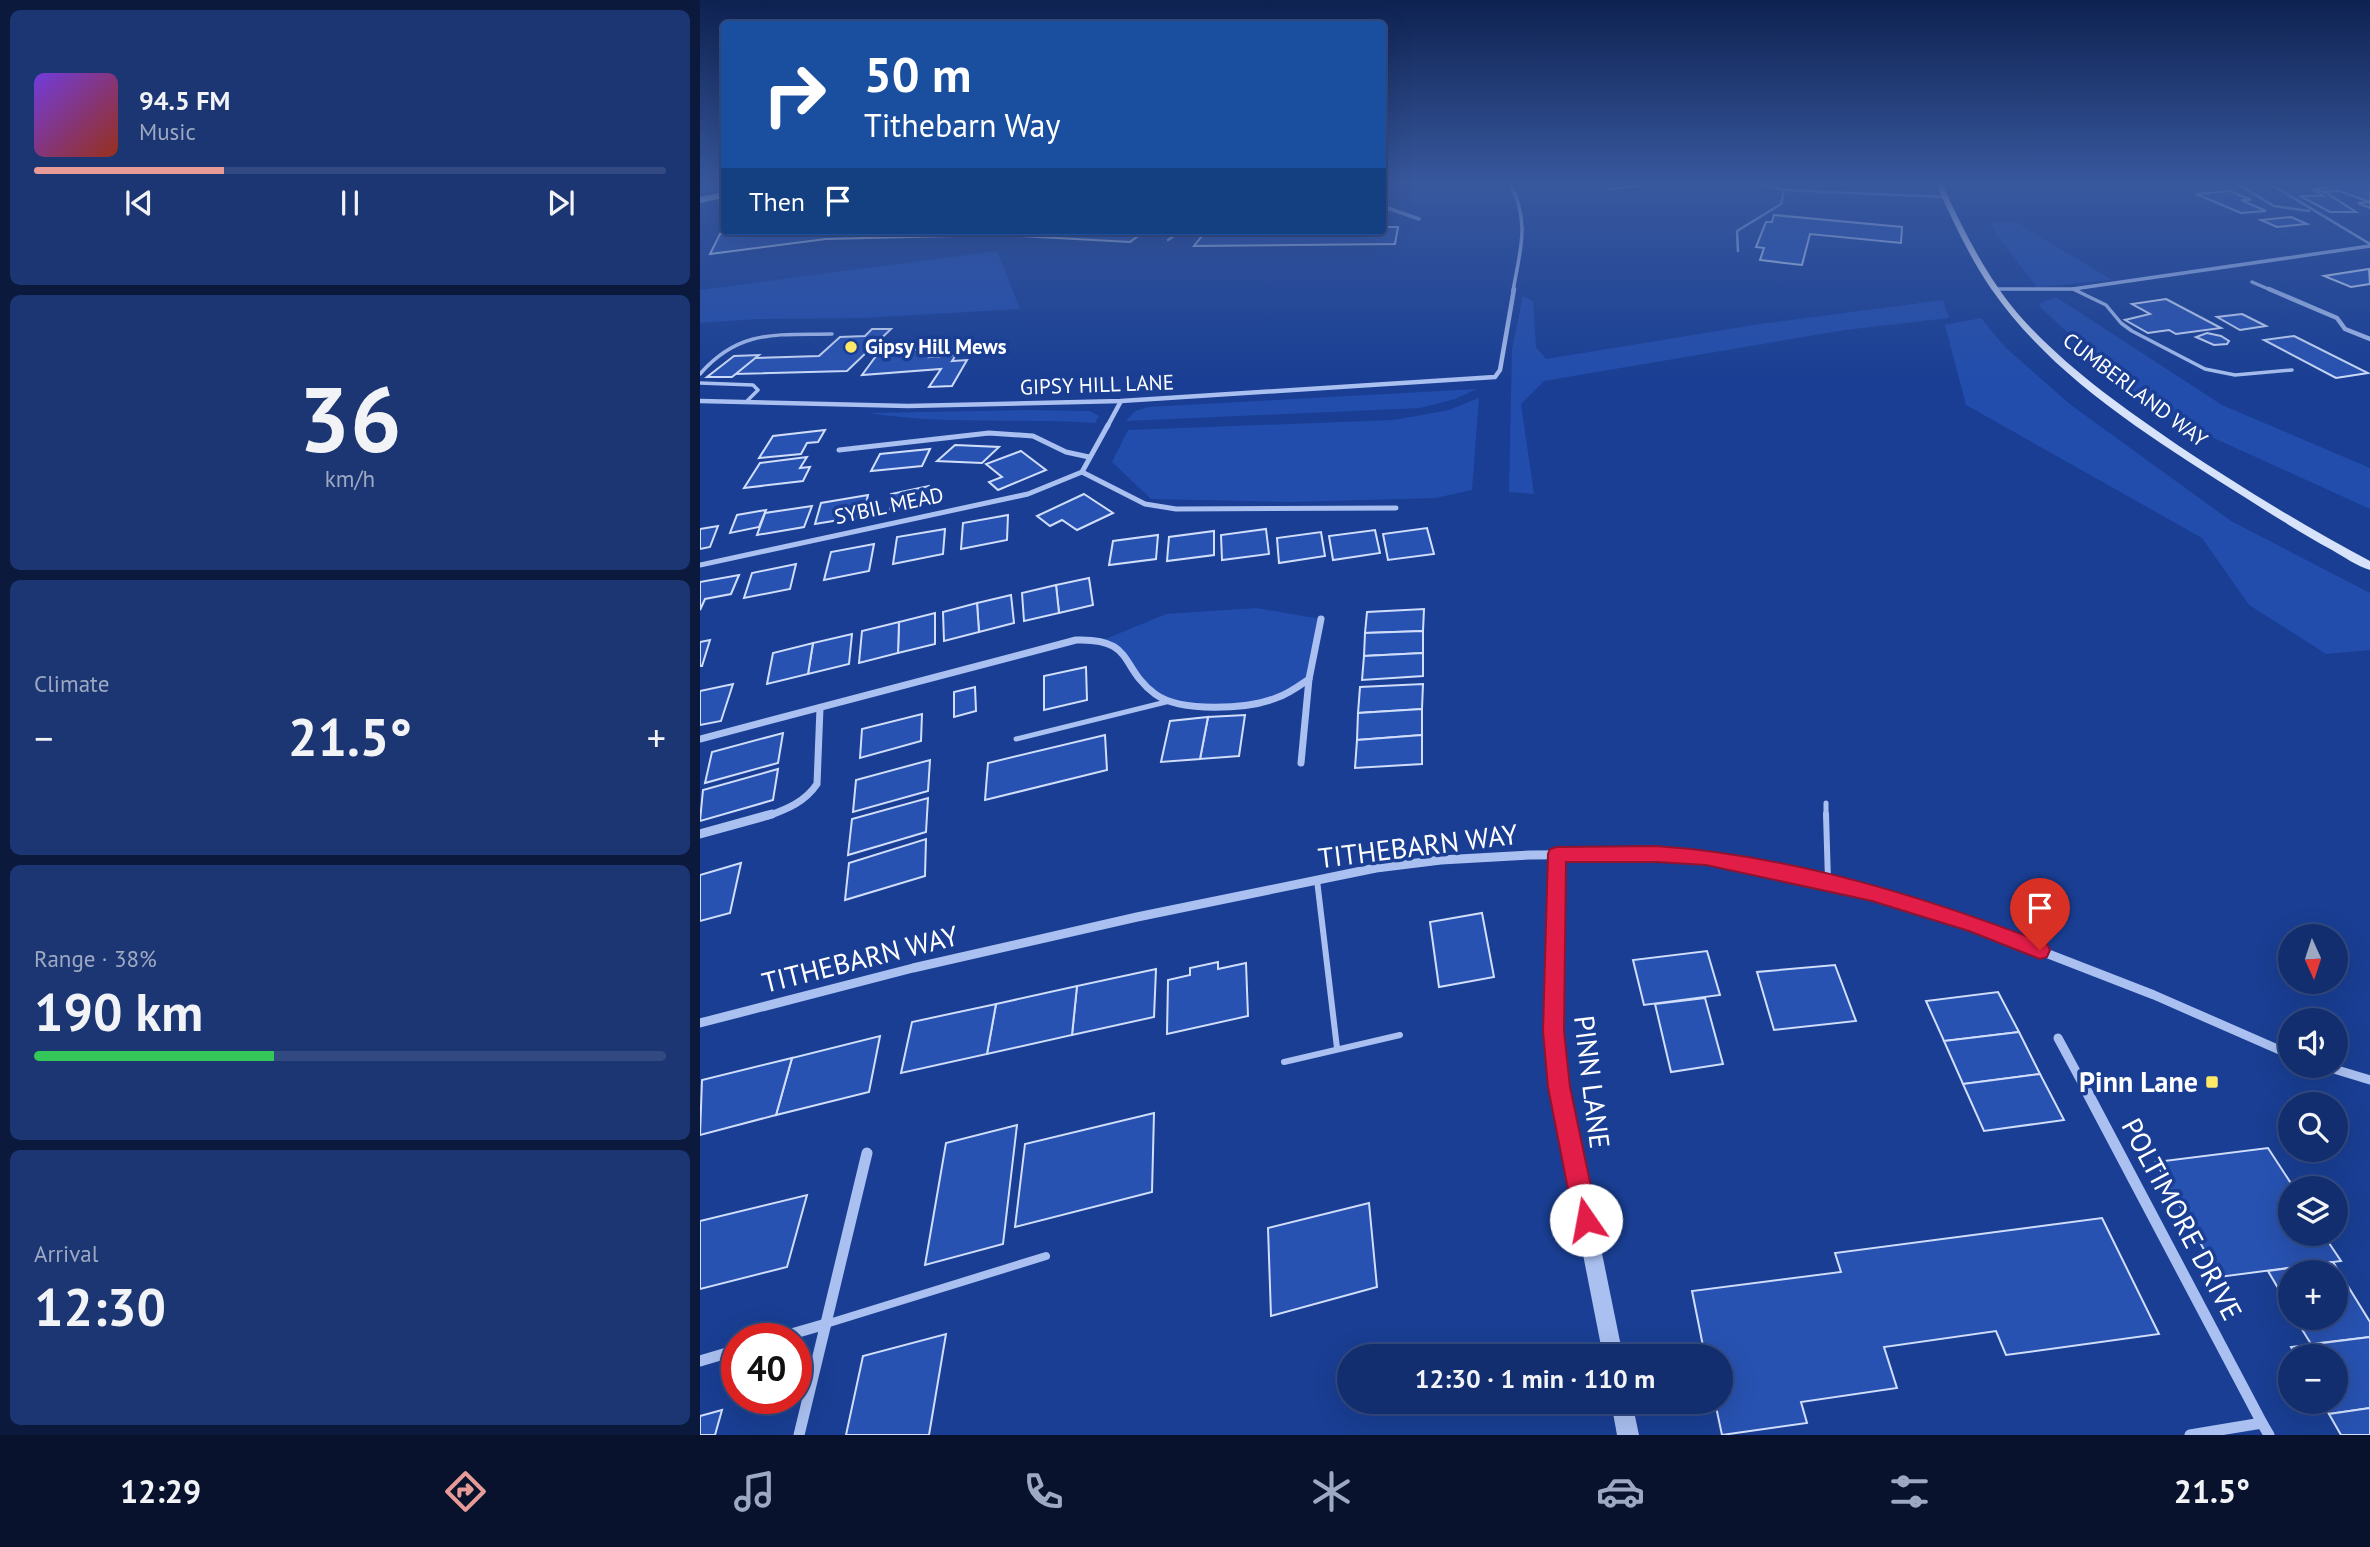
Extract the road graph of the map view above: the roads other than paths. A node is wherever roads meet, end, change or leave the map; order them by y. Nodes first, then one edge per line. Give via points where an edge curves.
1 (1520, 249) edge
2 (1974, 249) edge
3 (2343, 249) edge
4 (2252, 282) dead end
5 (1996, 289) junction
6 (2073, 289) junction
7 (832, 334) dead end
8 (2370, 340) edge
9 (2292, 370) dead end
10 (700, 374) edge
11 (700, 383) edge
12 (700, 401) edge
13 (1121, 401) junction
14 (746, 402) junction
15 (839, 450) dead end
16 (1089, 457) junction
17 (1082, 472) junction
18 (1396, 508) dead end
19 (700, 565) edge
20 (2370, 566) edge
21 (1321, 618) dead end
22 (1309, 679) junction
23 (1173, 701) junction
24 (820, 708) junction
25 (700, 739) edge
26 (1016, 739) dead end
27 (1301, 763) dead end
28 (1826, 803) dead end
29 (700, 834) edge
30 (1557, 854) junction
31 (1317, 880) junction
32 (1828, 881) junction
33 (700, 1023) edge
34 (1400, 1035) dead end
35 (2058, 1038) dead end
36 (1337, 1048) junction
37 (2278, 1049) edge
38 (1284, 1062) dead end
39 (2348, 1073) edge
40 (2370, 1080) edge
41 (867, 1153) dead end
42 (1046, 1256) dead end
43 (826, 1324) junction
44 (812, 1328) edge
45 (1611, 1344) edge
46 (721, 1355) edge
47 (700, 1361) edge
48 (1624, 1414) edge
49 (2266, 1429) edge
50 (799, 1435) edge
51 (1628, 1435) edge
52 (2190, 1435) edge

1 - 13 street, GIPSY HILL LANE via 1500,370 1495,377
2 - 5 main road, CUMBERLAND WAY
3 - 6 street
4 - 8 street via 2337,318 2346,329
5 - 6 street
5 - 20 main road, CUMBERLAND WAY via 2057,358 2140,424 2250,497
6 - 9 lane via 2092,296 2115,312 2121,323 2162,348 2206,370 2247,376
7 - 10 lane via 747,338 725,348
11 - 14 lane via 753,385 758,390
12 - 14 street, GIPSY HILL LANE
13 - 14 street, GIPSY HILL LANE via 908,406
13 - 16 street
15 - 16 street via 1016,433
16 - 17 street
17 - 18 street via 1145,504 1176,509
17 - 19 street, SYBIL MEAD via 1028,494
21 - 22 street
22 - 23 street via 1270,701 1189,706
22 - 27 street
23 - 24 street via 1157,695 1129,660 1103,640 1076,640
23 - 26 lane
24 - 25 street
24 - 29 street via 817,785 804,799 754,820
28 - 32 lane
30 - 31 street, TITHEBARN WAY via 1441,860
30 - 32 street, TITHEBARN WAY via 1706,857
30 - 45 street, PINN LANE via 1553,1031 1559,1087
31 - 33 street, TITHEBARN WAY via 939,962
31 - 36 lane
32 - 37 street, TITHEBARN WAY via 1971,924
34 - 36 lane
35 - 49 street, POLTIMORE DRIVE
36 - 38 lane
39 - 40 street
41 - 43 street
42 - 43 lane
43 - 44 street
43 - 50 street
46 - 47 street
48 - 51 street
49 - 52 street, POLTIMORE DRIVE

